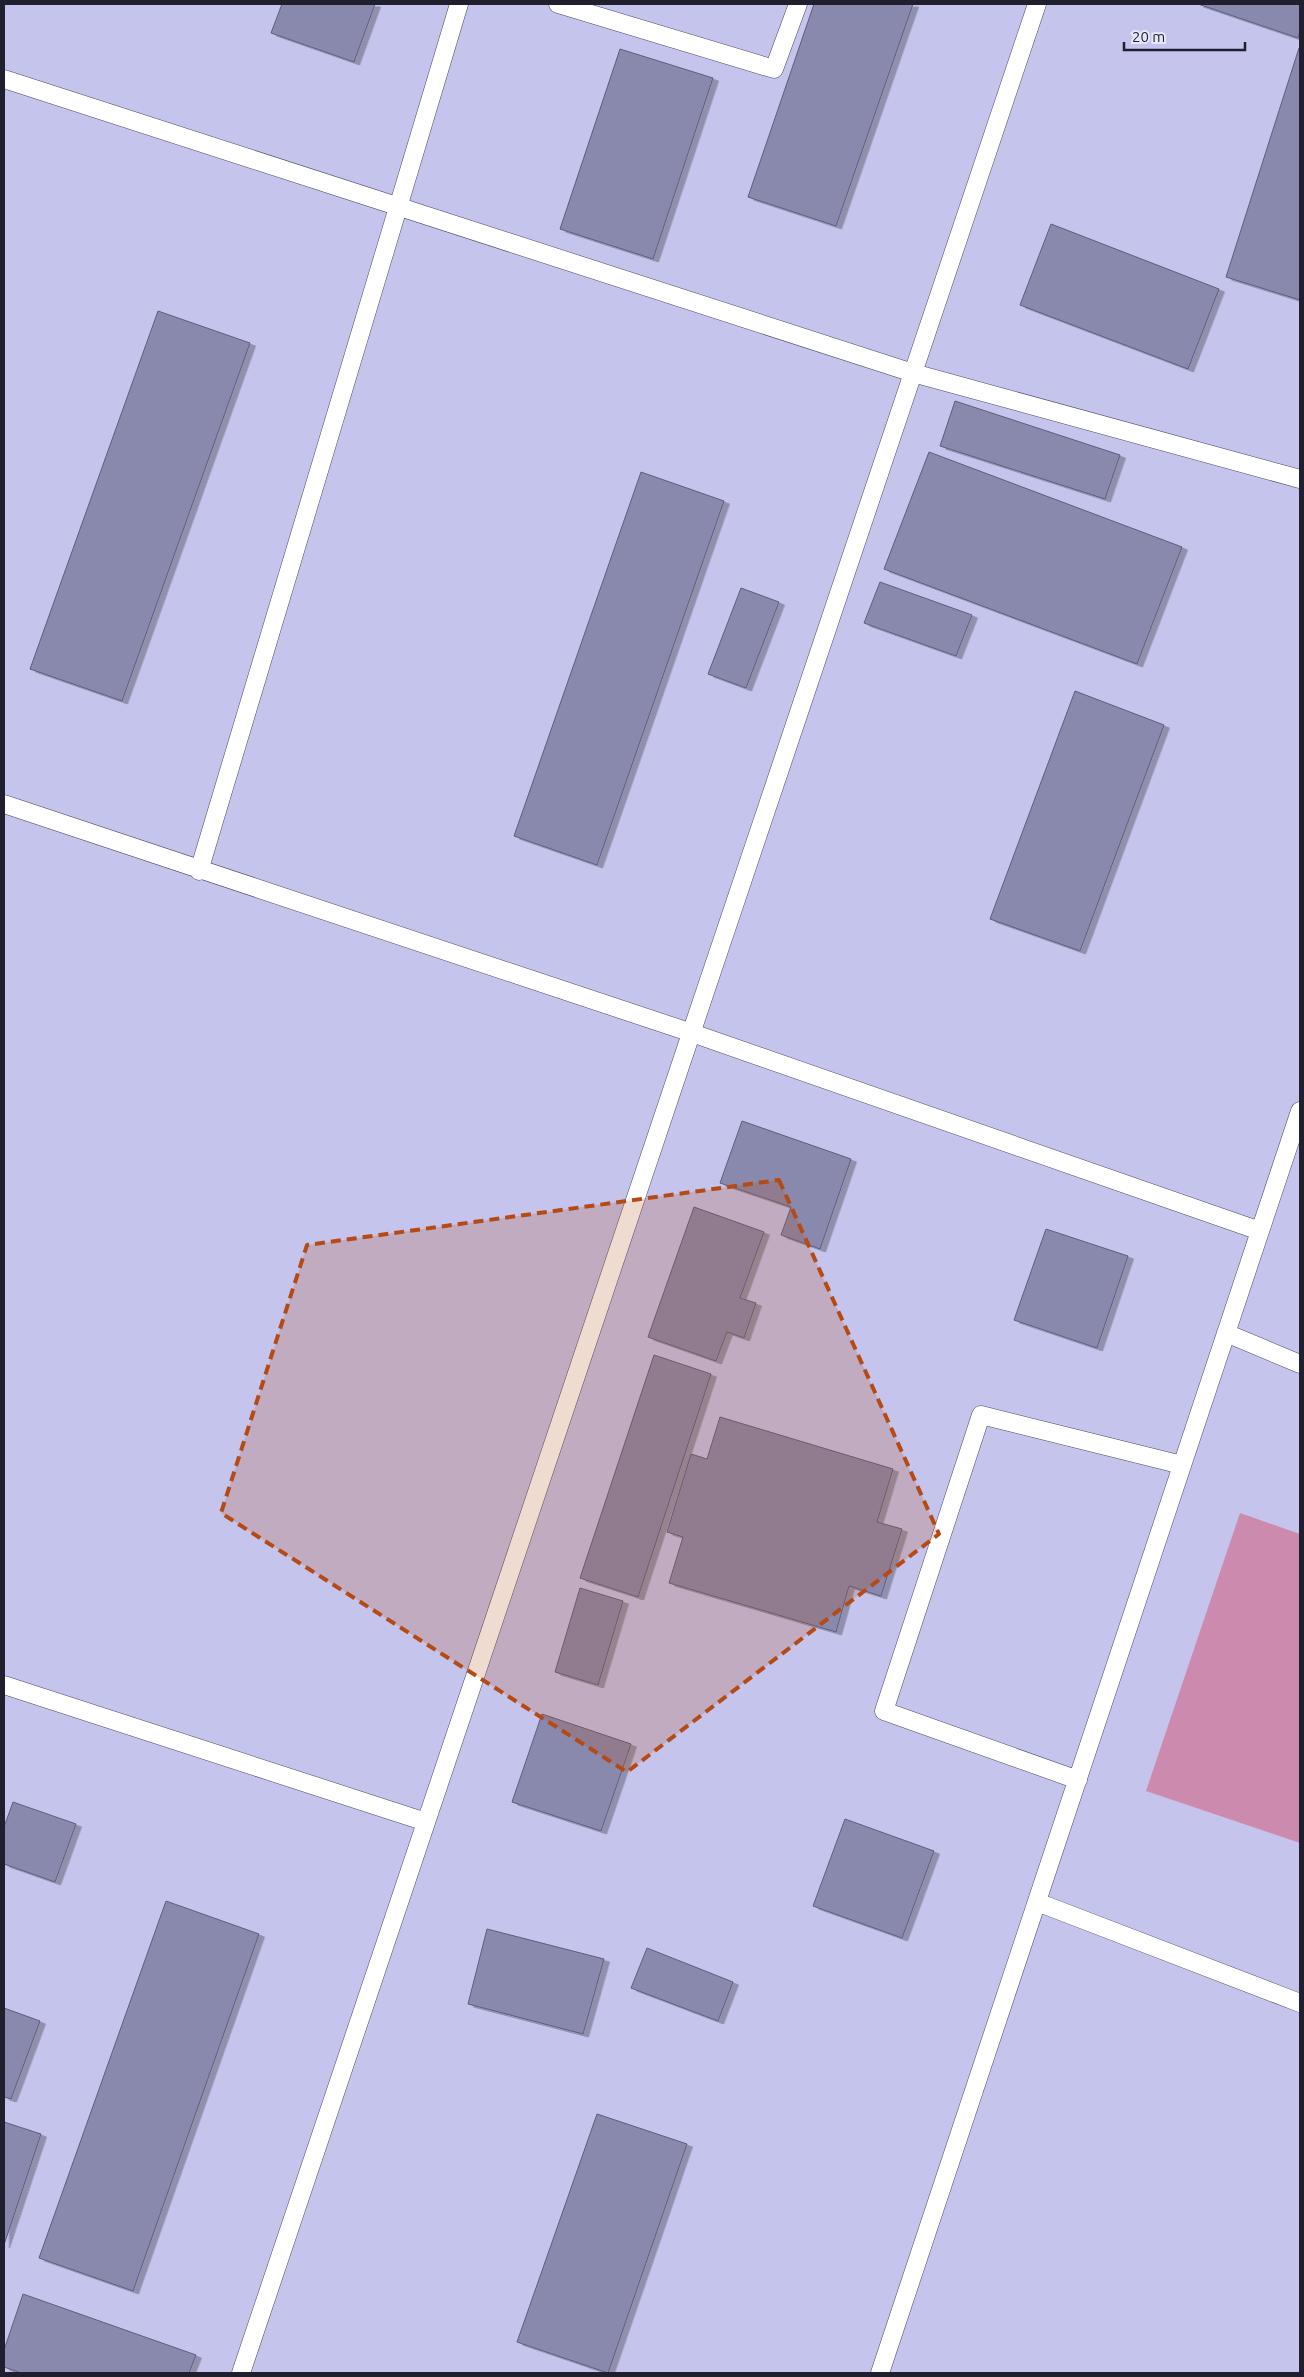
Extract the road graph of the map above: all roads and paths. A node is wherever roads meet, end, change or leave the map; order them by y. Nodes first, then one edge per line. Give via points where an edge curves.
1 (459, 4) edge
2 (558, 4) edge
3 (798, 4) edge
4 (1037, 4) edge
5 (4, 80) edge
6 (397, 207) junction
7 (913, 373) junction
8 (1300, 479) edge
9 (4, 804) edge
10 (199, 871) junction
11 (692, 1033) junction
12 (1300, 1111) edge
13 (1260, 1231) junction
14 (1226, 1333) junction
15 (1300, 1364) edge
16 (1182, 1465) junction
17 (4, 1685) edge
18 (1078, 1780) junction
19 (426, 1822) junction
20 (1037, 1902) junction
21 (1300, 2003) edge
22 (241, 2373) edge
23 (880, 2373) edge

1 - 6 lane
2 - 3 lane via 774,69
4 - 7 lane
5 - 6 lane
6 - 7 lane
6 - 10 lane
7 - 8 lane
7 - 11 lane
9 - 10 lane
10 - 11 lane
11 - 13 lane
11 - 19 lane
12 - 13 lane
13 - 14 lane
14 - 15 lane
14 - 16 lane
16 - 18 lane
16 - 18 lane via 981,1415 884,1711
17 - 19 lane
18 - 20 lane
19 - 22 lane
20 - 21 lane
20 - 23 lane

